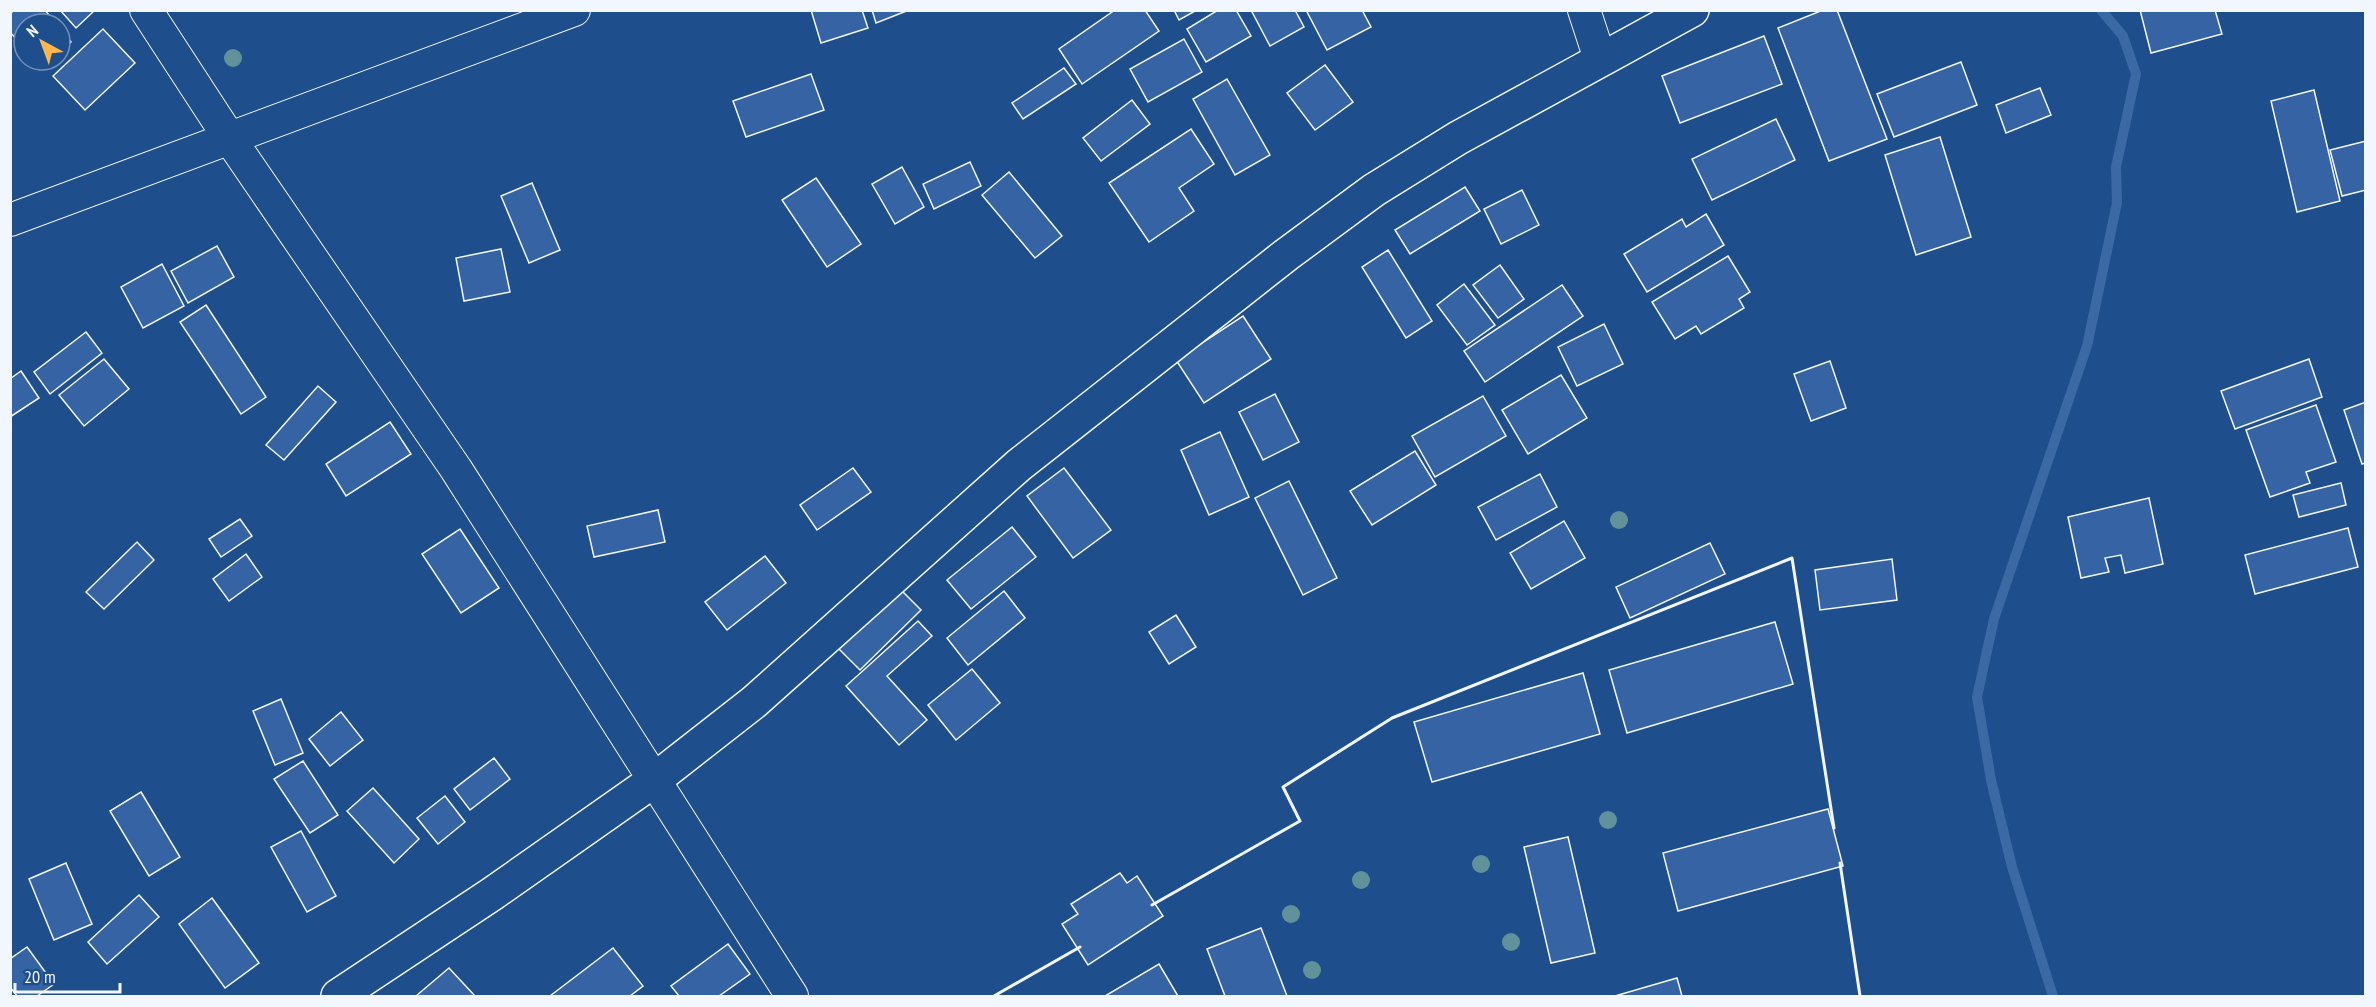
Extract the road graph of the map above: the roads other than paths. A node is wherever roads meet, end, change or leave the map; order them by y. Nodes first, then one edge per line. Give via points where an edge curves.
1 (147, 10) edge
2 (574, 10) edge
3 (1584, 10) edge
4 (1692, 10) edge
5 (1600, 59) junction
6 (230, 139) junction
7 (10, 220) edge
8 (653, 781) junction
9 (338, 996) edge
10 (792, 996) edge

1 - 6 street
2 - 6 street
3 - 5 street
4 - 5 street
5 - 8 street via 1374,190 1286,255 1019,465 754,702
6 - 7 street
6 - 8 street via 456,469
8 - 9 street
8 - 10 street

